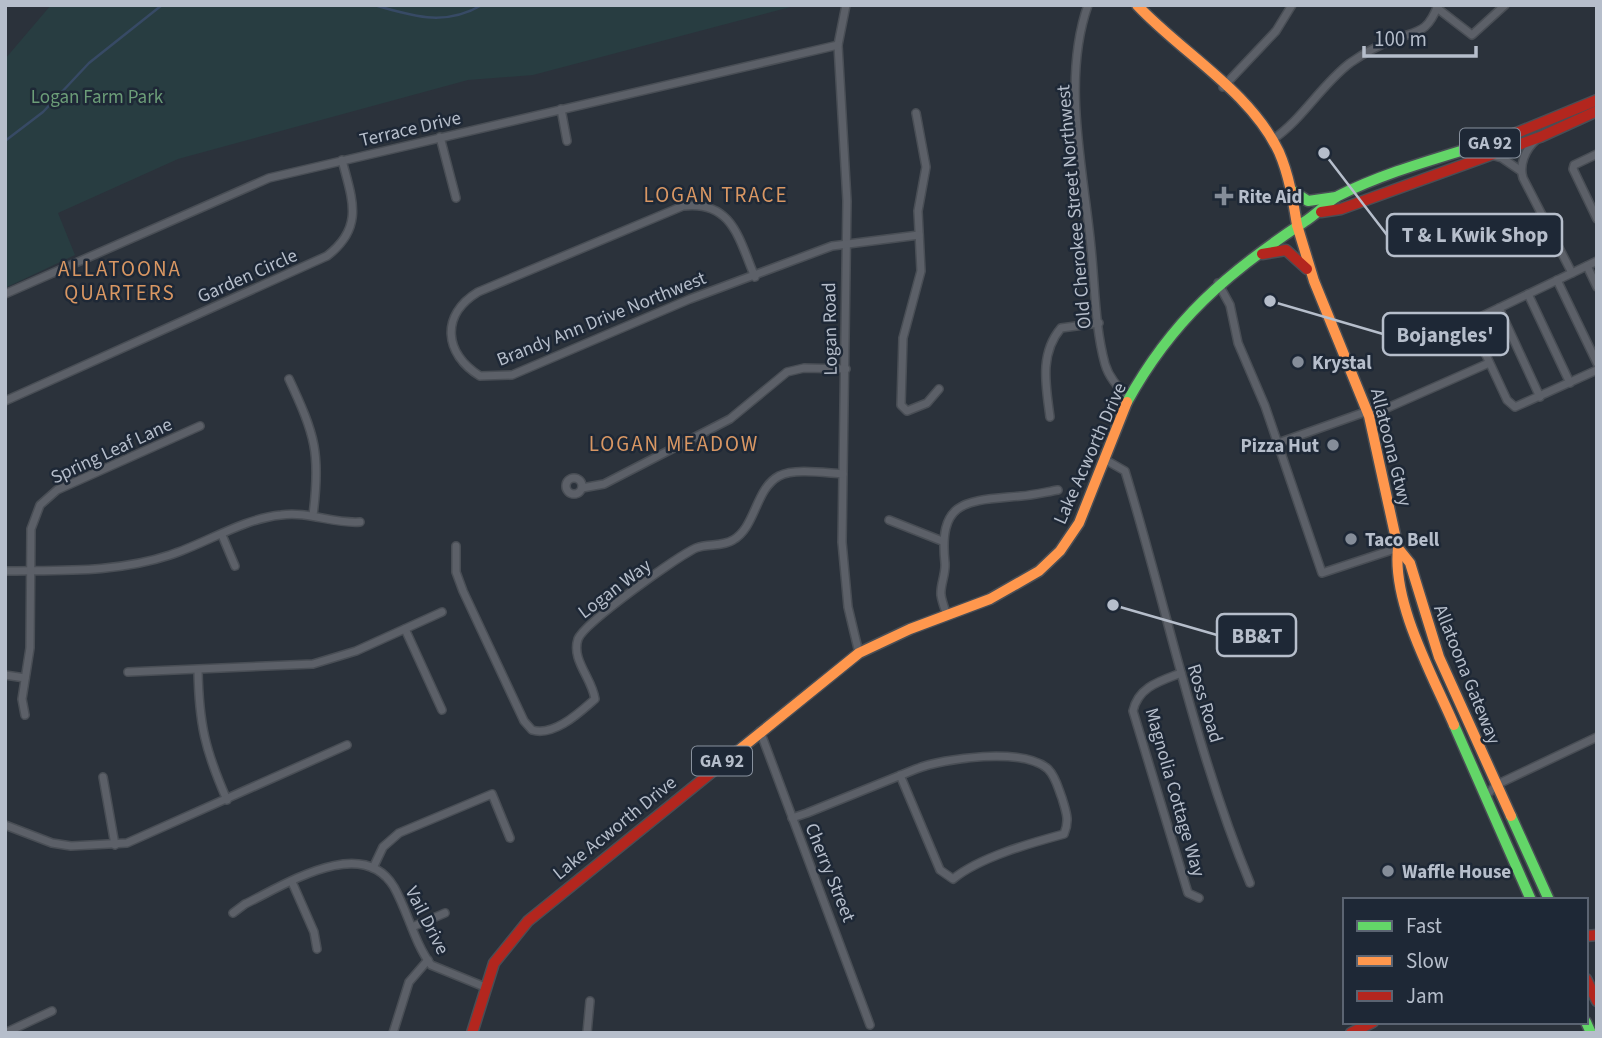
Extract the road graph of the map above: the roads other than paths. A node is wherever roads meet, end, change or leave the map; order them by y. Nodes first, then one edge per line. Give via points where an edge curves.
1 (846, 5) edge
2 (1088, 5) edge
3 (1137, 5) edge
4 (1292, 5) edge
5 (1505, 5) edge
6 (1438, 6) edge
7 (838, 45) junction
8 (1223, 87) junction
9 (1597, 100) edge
10 (561, 109) junction
11 (1597, 111) edge
12 (916, 113) dead end
13 (440, 137) junction
14 (1540, 137) junction
15 (1272, 140) junction
16 (567, 141) dead end
17 (1597, 154) edge
18 (1490, 155) junction
19 (342, 160) junction
20 (1521, 171) junction
21 (1291, 190) junction
22 (1336, 197) junction
23 (456, 198) dead end
24 (1321, 212) junction
25 (1597, 219) edge
26 (1297, 225) junction
27 (919, 235) junction
28 (845, 243) junction
29 (1252, 257) junction
30 (1597, 261) edge
31 (1587, 266) junction
32 (1572, 273) junction
33 (1312, 276) junction
34 (755, 277) junction
35 (1557, 280) junction
36 (1218, 284) junction
37 (1597, 287) edge
38 (5, 294) edge
39 (1528, 294) junction
40 (1499, 308) junction
41 (1099, 323) junction
42 (1489, 363) junction
43 (1597, 363) edge
44 (846, 369) junction
45 (1597, 370) edge
46 (289, 379) dead end
47 (1570, 383) junction
48 (939, 389) dead end
49 (1540, 397) junction
50 (1130, 398) junction
51 (5, 401) edge
52 (1369, 414) junction
53 (1050, 417) dead end
54 (200, 426) dead end
55 (1278, 443) junction
56 (1104, 459) junction
57 (843, 474) junction
58 (582, 488) dead end
59 (1058, 490) dead end
60 (313, 515) junction
61 (889, 520) dead end
62 (360, 522) dead end
63 (222, 535) junction
64 (942, 541) junction
65 (456, 546) dead end
66 (1398, 548) junction
67 (235, 566) dead end
68 (5, 571) edge
69 (30, 571) junction
70 (442, 612) dead end
71 (947, 616) junction
72 (405, 629) junction
73 (859, 653) junction
74 (198, 670) junction
75 (128, 672) dead end
76 (1181, 673) junction
77 (5, 675) edge
78 (25, 678) junction
79 (442, 710) dead end
80 (25, 715) dead end
81 (760, 730) junction
82 (1597, 737) edge
83 (347, 745) dead end
84 (900, 775) junction
85 (103, 777) dead end
86 (1496, 785) junction
87 (1485, 797) junction
88 (227, 800) junction
89 (792, 818) junction
90 (5, 825) edge
91 (510, 838) dead end
92 (115, 845) junction
93 (373, 868) junction
94 (292, 882) junction
95 (1250, 883) dead end
96 (1199, 898) dead end
97 (1530, 898) edge
98 (1548, 898) edge
99 (233, 913) dead end
100 (445, 913) dead end
101 (412, 927) junction
102 (317, 949) dead end
103 (428, 960) junction
104 (1588, 983) edge
105 (485, 987) junction
106 (1597, 1000) edge
107 (590, 1001) dead end
108 (52, 1011) dead end
109 (1369, 1024) edge
110 (870, 1025) dead end
111 (5, 1033) edge
112 (393, 1033) edge
113 (472, 1033) edge
114 (587, 1033) edge
115 (1351, 1033) edge

1 - 7 street, Logan Road
2 - 41 street, Old Cherokee Street Northwest via 1076,99
3 - 8 main road, Allatoona Gtwy
4 - 8 street via 1276,31
5 - 6 street via 1472,35
6 - 15 street via 1420,32 1395,38 1350,63
7 - 10 street, Terrace Drive
7 - 28 street, Logan Road
8 - 15 main road, Allatoona Gtwy
9 - 22 main road, Lake Acworth Drive / GA 92 via 1532,130
10 - 13 street, Terrace Drive
10 - 16 street
11 - 14 main road, Lake Acworth Drive
12 - 27 street via 926,167
13 - 19 street, Terrace Drive
13 - 23 street
14 - 18 main road, Lake Acworth Drive / GA 92
14 - 20 street via 1528,148
15 - 21 main road, Allatoona Gtwy
17 - 25 street via 1573,169
18 - 20 street
18 - 24 main road, Lake Acworth Drive / GA 92
19 - 38 street, Terrace Drive via 269,178
19 - 51 street, Garden Circle via 354,215 348,235 327,256
20 - 32 street
21 - 22 main road via 1308,201
21 - 26 main road, Allatoona Gtwy
22 - 24 main road, Lake Acworth Drive / GA 92
24 - 26 main road, Lake Acworth Drive / GA 92
26 - 29 main road, Lake Acworth Drive / GA 92
26 - 33 main road, Allatoona Gtwy
27 - 28 street, Brandy Ann Drive Northwest
27 - 48 street via 921,271 903,338 901,405 907,411 918,408
28 - 34 street, Brandy Ann Drive Northwest
28 - 44 street, Logan Road
29 - 33 main road via 1286,250
29 - 36 main road, Lake Acworth Drive / GA 92
30 - 31 street
31 - 32 street
31 - 37 street
32 - 35 street
33 - 52 main road, Allatoona Gtwy
34 - 34 street, Brandy Ann Drive Northwest via 690,299 512,375 480,376 461,361 451,338 456,311 478,292 684,206 708,206 726,217
35 - 39 street
35 - 43 street
36 - 50 main road, Lake Acworth Drive / GA 92 via 1169,339
36 - 55 street via 1230,305 1238,343
39 - 40 street
39 - 47 street
40 - 42 street via 1474,320 1472,330
40 - 49 street
41 - 50 street, Old Cherokee Street Northwest via 1108,372
41 - 53 street via 1061,328 1054,337 1046,354
42 - 49 street via 1515,407
42 - 52 street
44 - 57 street, Logan Road
44 - 58 street via 787,372 730,419 604,484
45 - 47 street
46 - 60 street via 317,449
47 - 49 street
50 - 56 main road, Lake Acworth Drive / GA 92
52 - 55 street
52 - 66 main road, Allatoona Gtwy
54 - 69 street, Spring Leaf Lane via 48,496 31,529
55 - 66 street via 1322,573
56 - 71 main road, Lake Acworth Drive / GA 92 via 1076,531 1059,552 1015,587
56 - 76 street, Ross Road via 1125,471
57 - 65 street, Logan Way via 781,475 767,486 737,537 693,550 589,623 577,651 595,699 581,714 544,731 527,726 518,710 463,591 456,572
57 - 73 street, Logan Road via 844,566
59 - 64 street via 963,504 948,520
60 - 62 street
60 - 63 street via 268,517
61 - 64 street
63 - 67 street
63 - 69 street via 169,556 123,567
64 - 71 street via 945,571 941,594
66 - 86 main road, Allatoona Gateway via 1410,563 1434,645
66 - 87 main road, Allatoona Gateway via 1396,568 1408,614
68 - 69 street
69 - 78 street, Spring Leaf Lane via 30,648
70 - 72 street
71 - 73 main road, Lake Acworth Drive / GA 92
72 - 74 street via 313,664
72 - 79 street
73 - 81 main road, Lake Acworth Drive / GA 92
74 - 75 street
74 - 88 street via 200,725
76 - 95 street, Ross Road via 1233,844
76 - 96 street, Magnolia Cottage Way via 1144,690 1133,711 1188,893
77 - 78 street
78 - 80 street, Spring Leaf Lane
81 - 89 street, Cherry Street
81 - 105 main road, Lake Acworth Drive / GA 92 via 528,921 501,952
82 - 86 street
83 - 88 street
84 - 84 street via 962,757 1036,763 1054,776 1067,826 1064,834 1024,846 953,878 940,870
84 - 89 street
85 - 92 street
86 - 87 street
86 - 98 main road, Allatoona Gateway
87 - 97 main road
88 - 92 street
89 - 110 street, Cherry Street
90 - 92 street via 52,844
91 - 93 street via 492,794 399,833 383,848
93 - 94 street via 342,863
93 - 101 street, Vail Drive via 394,887
94 - 99 street
94 - 102 street
100 - 101 street
101 - 103 street, Vail Drive
103 - 105 street, Vail Drive via 444,972
103 - 112 street via 409,982
104 - 106 main road
105 - 113 main road, Lake Acworth Drive / GA 92
107 - 114 street
108 - 111 street
109 - 115 main road

